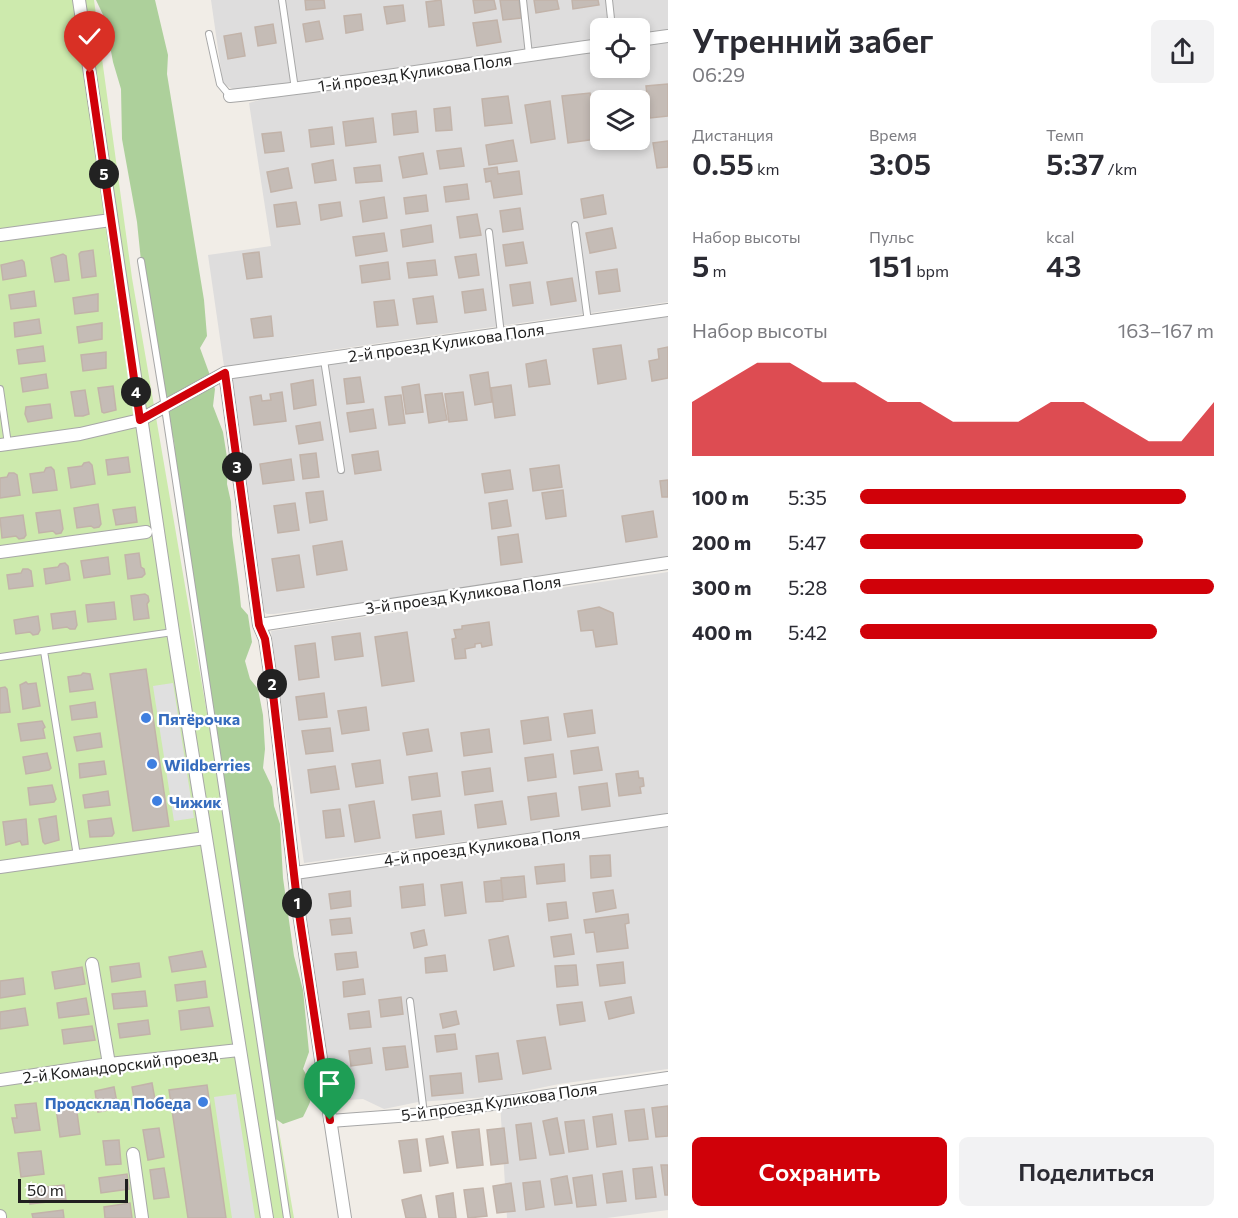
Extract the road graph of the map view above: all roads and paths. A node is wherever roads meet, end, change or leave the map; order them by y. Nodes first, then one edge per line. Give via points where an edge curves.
1 (79, 0) edge
2 (282, 0) edge
3 (524, 0) edge
4 (609, 0) edge
5 (611, 18) edge
6 (208, 34) dead end
7 (668, 36) edge
8 (650, 38) edge
9 (590, 46) edge
10 (530, 55) junction
11 (295, 89) junction
12 (230, 96) joint
13 (111, 220) junction
14 (575, 225) dead end
15 (489, 232) dead end
16 (0, 235) edge
17 (141, 261) dead end
18 (668, 310) edge
19 (588, 322) junction
20 (501, 334) junction
21 (324, 360) junction
22 (225, 373) junction
23 (0, 389) edge
24 (165, 408) junction
25 (140, 420) junction
26 (4, 445) edge
27 (341, 470) dead end
28 (146, 532) dead end
29 (0, 552) edge
30 (668, 564) edge
31 (259, 625) junction
32 (172, 632) junction
33 (44, 651) junction
34 (0, 657) edge
35 (668, 820) edge
36 (205, 838) junction
37 (77, 856) junction
38 (0, 867) edge
39 (295, 873) junction
40 (92, 964) dead end
41 (410, 1001) dead end
42 (239, 1050) junction
43 (109, 1064) junction
44 (668, 1078) edge
45 (0, 1080) edge
46 (424, 1114) junction
47 (330, 1120) junction
48 (133, 1154) dead end
49 (142, 1218) edge
50 (267, 1218) edge
51 (287, 1218) edge
52 (345, 1218) edge

1 - 13 street
2 - 11 lane
3 - 10 lane
4 - 5 lane
6 - 12 lane via 220,84
7 - 8 street
9 - 10 street, 1-й проезд Куликова Поля
10 - 11 street, 1-й проезд Куликова Поля
11 - 12 street, 1-й проезд Куликова Поля
13 - 16 street
13 - 25 street
14 - 19 lane
15 - 20 lane
17 - 24 lane
18 - 19 street, 2-й проезд Куликова Поля
19 - 20 street, 2-й проезд Куликова Поля
20 - 21 street, 2-й проезд Куликова Поля
21 - 22 street, 2-й проезд Куликова Поля
21 - 27 lane
22 - 24 street
22 - 31 street
23 - 26 lane
24 - 25 street
24 - 51 lane
25 - 26 street
25 - 32 street
28 - 29 street
30 - 31 street, 3-й проезд Куликова Поля
31 - 39 street via 265,639 273,694
32 - 33 lane
32 - 36 street
33 - 34 lane
33 - 37 lane
35 - 39 street, 4-й проезд Куликова Поля
36 - 37 street
36 - 42 street
37 - 38 street
39 - 47 street
40 - 43 street
41 - 46 lane
42 - 43 street, 2-й Командорский проезд
42 - 50 street
43 - 45 street, 2-й Командорский проезд
44 - 46 street, 5-й проезд Куликова Поля
46 - 47 street, 5-й проезд Куликова Поля
47 - 52 street
48 - 49 street

